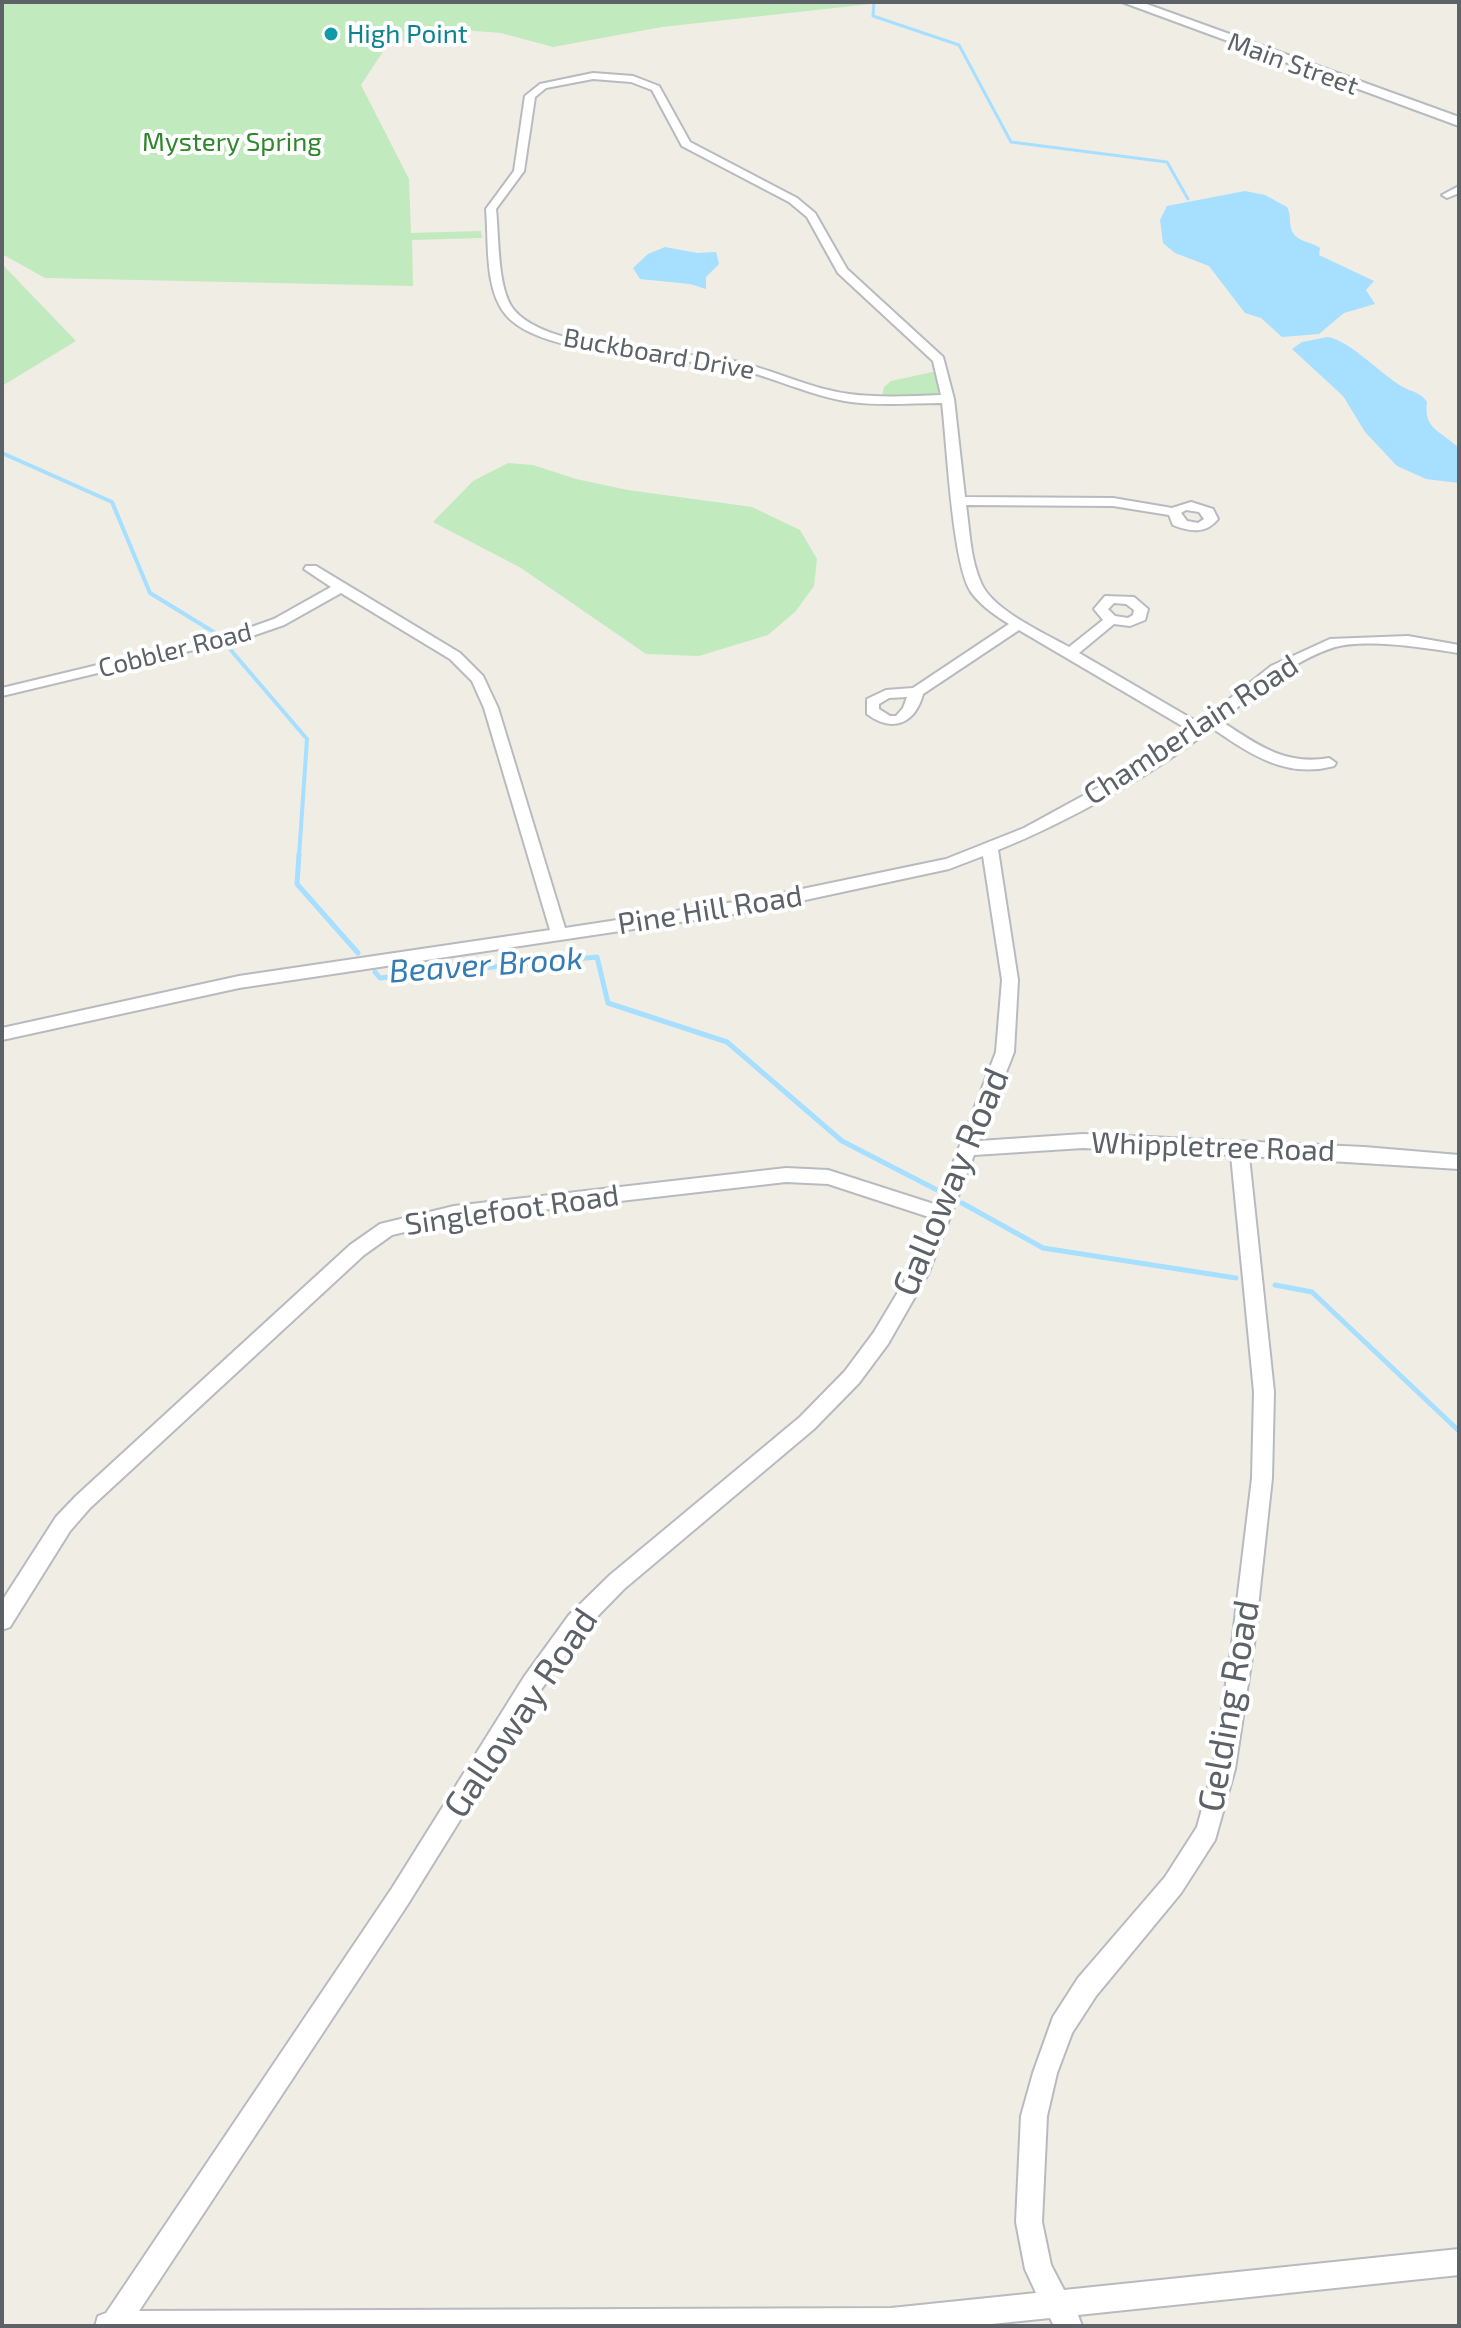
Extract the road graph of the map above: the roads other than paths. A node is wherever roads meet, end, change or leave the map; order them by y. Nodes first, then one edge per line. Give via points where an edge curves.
1 (1129, 2) edge
2 (1459, 122) edge
3 (1459, 189) edge
4 (1447, 195) dead end
5 (948, 399) junction
6 (959, 501) junction
7 (1174, 512) dead end
8 (311, 569) dead end
9 (341, 587) junction
10 (1111, 620) dead end
11 (1018, 624) junction
12 (1459, 649) edge
13 (1069, 654) junction
14 (2, 692) edge
15 (916, 692) dead end
16 (1206, 726) junction
17 (1329, 763) dead end
18 (990, 850) junction
19 (559, 934) junction
20 (2, 1034) edge
21 (966, 1149) junction
22 (1239, 1149) junction
23 (1459, 1162) edge
24 (942, 1214) junction
25 (2, 1620) edge
26 (1459, 2262) edge
27 (1054, 2302) junction
28 (114, 2325) edge
29 (108, 2326) edge
30 (1069, 2326) edge

1 - 2 main road, Main Street
3 - 4 street
5 - 5 street, Buckboard Drive via 837,396 745,366 636,353 557,336 513,319 499,296 491,209 519,171 530,96 543,86 593,76 633,79 656,88 686,144 793,200 811,215 842,271 939,360
5 - 6 street, Buckboard Drive
6 - 7 street via 1113,502
6 - 11 street, Buckboard Drive via 971,578 991,606
8 - 9 street
9 - 14 street, Cobbler Road via 279,622 247,633
9 - 19 street via 455,656 478,679
10 - 13 street
11 - 13 street, Buckboard Drive
11 - 15 street
12 - 16 street, Chamberlain Road via 1408,640 1335,642 1276,669
13 - 16 street, Buckboard Drive
16 - 17 street, Buckboard Drive via 1282,763
16 - 18 street, Chamberlain Road via 1126,778
18 - 19 street, Pine Hill Road via 812,894
18 - 21 street, Galloway Road via 1010,980 1005,1052
19 - 20 street, Pine Hill Road via 239,982
21 - 22 street, Whippletree Road via 1083,1141
21 - 24 street, Galloway Road
22 - 23 street, Whippletree Road
22 - 27 street, Gelding Road via 1264,1392 1260,1493 1224,1769 1207,1832 1173,1885 1087,1987 1062,2026 1045,2073 1034,2116 1029,2222 1038,2269
24 - 25 street, Singlefoot Road via 828,1177 786,1175 454,1213 387,1229 357,1250 83,1502 63,1524
24 - 28 street, Galloway Road via 919,1274 852,1377 807,1423 617,1582 557,1648 400,1896
26 - 27 street
27 - 28 street via 891,2321
27 - 30 street, Gelding Road
28 - 29 street

